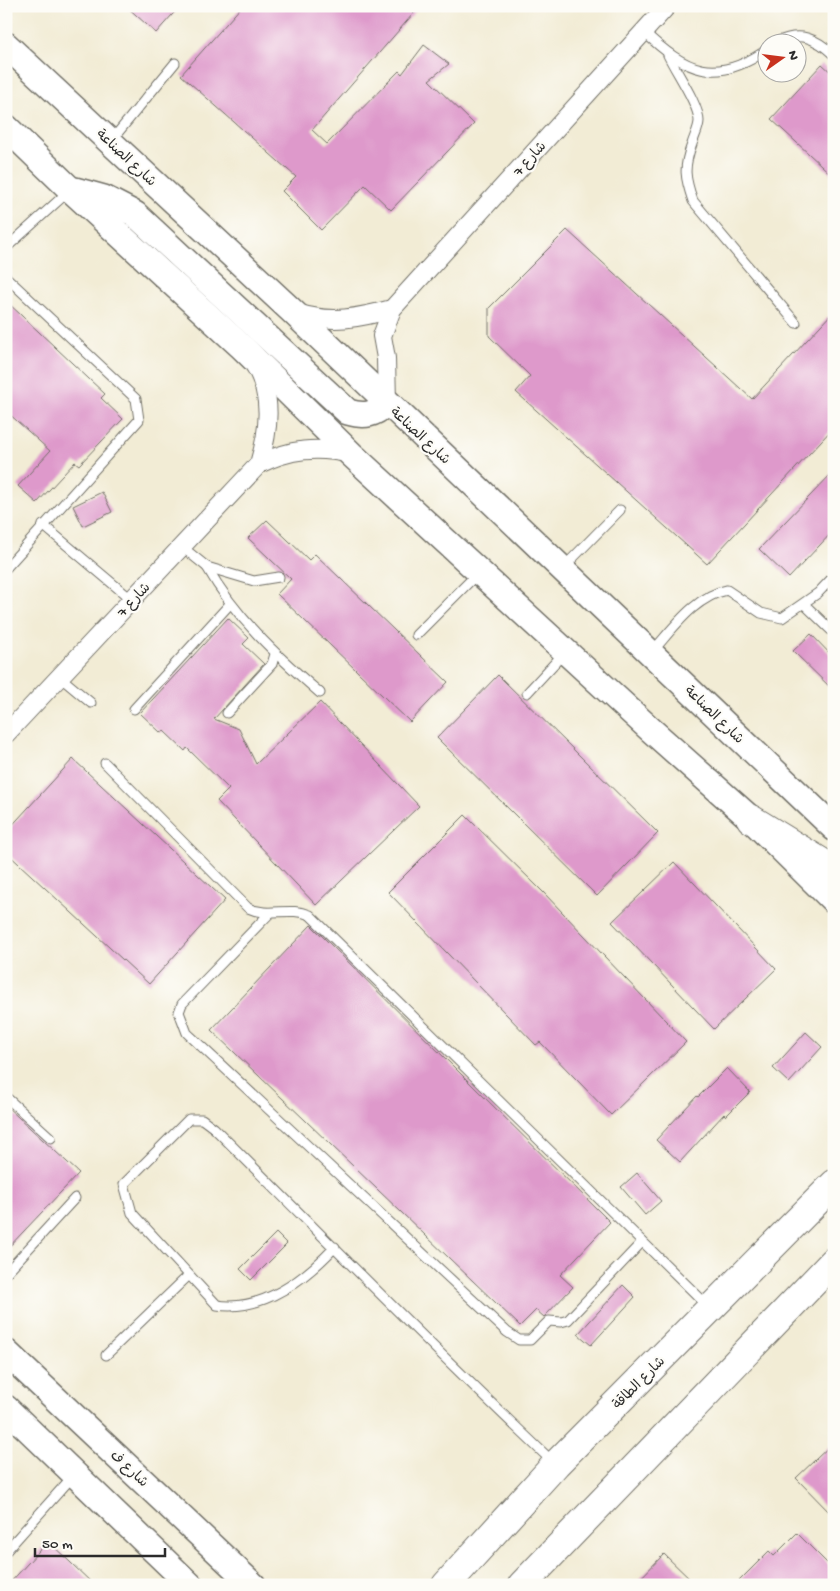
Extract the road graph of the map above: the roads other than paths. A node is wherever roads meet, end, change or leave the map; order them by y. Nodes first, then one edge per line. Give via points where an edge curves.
1 (667, 6) edge
2 (643, 31) junction
3 (808, 37) edge
4 (6, 45) edge
5 (668, 55) junction
6 (834, 55) edge
7 (758, 56) edge
8 (175, 63) dead end
9 (6, 127) edge
10 (110, 142) junction
11 (70, 189) junction
12 (6, 248) edge
13 (6, 277) edge
14 (392, 310) junction
15 (292, 311) junction
16 (796, 323) dead end
17 (243, 348) junction
18 (387, 403) junction
19 (351, 454) junction
20 (259, 464) junction
21 (620, 510) dead end
22 (43, 525) junction
23 (181, 546) junction
24 (207, 567) junction
25 (6, 568) edge
26 (562, 569) junction
27 (479, 572) junction
28 (834, 576) edge
29 (279, 577) dead end
30 (132, 600) junction
31 (230, 604) junction
32 (804, 604) junction
33 (834, 633) edge
34 (416, 635) dead end
35 (565, 652) junction
36 (650, 653) junction
37 (275, 654) junction
38 (60, 677) junction
39 (320, 693) dead end
40 (527, 693) dead end
41 (91, 703) dead end
42 (134, 709) dead end
43 (228, 714) dead end
44 (6, 734) edge
45 (105, 763) dead end
46 (751, 819) junction
47 (834, 828) edge
48 (834, 872) edge
49 (834, 901) edge
50 (270, 914) junction
51 (6, 1097) edge
52 (51, 1138) dead end
53 (834, 1184) edge
54 (75, 1198) dead end
55 (642, 1242) junction
56 (335, 1247) junction
57 (834, 1261) edge
58 (7, 1271) edge
59 (188, 1276) junction
60 (710, 1308) junction
61 (6, 1352) edge
62 (106, 1355) dead end
63 (6, 1408) edge
64 (556, 1464) junction
65 (75, 1474) junction
66 (6, 1550) edge
67 (190, 1585) edge
68 (253, 1585) edge
69 (446, 1585) edge
70 (522, 1585) edge

1 - 2 street, شارع 7
2 - 5 lane
2 - 14 street, شارع 7
3 - 6 lane via 824,45
4 - 10 street, شارع الصناعة
5 - 7 lane via 698,68 718,72 747,63
5 - 16 lane via 696,103 699,122 685,178 693,201
8 - 10 lane
9 - 11 street
10 - 15 street, شارع الصناعة
11 - 12 lane
11 - 17 street
11 - 18 street via 104,198 135,214 348,412 371,415
13 - 22 lane via 136,399 139,420
14 - 15 street via 345,319 318,320
14 - 18 street, شارع 7 via 382,336
15 - 18 street, شارع الصناعة
17 - 19 street
17 - 20 street, شارع 7 via 257,368 266,391 269,416
18 - 26 street, شارع الصناعة
19 - 20 street, شارع 7 via 332,450 295,451
19 - 27 street
20 - 23 street, شارع 7
21 - 26 lane
22 - 25 lane
22 - 30 lane
23 - 24 lane
23 - 30 street, شارع 7
24 - 29 lane via 254,580
24 - 31 lane
26 - 36 street, شارع الصناعة
27 - 34 lane
27 - 35 street
28 - 32 lane
30 - 38 street, شارع 7
31 - 37 lane
31 - 42 lane
32 - 33 lane
32 - 36 lane via 782,618 761,613 727,590 714,592 699,602
35 - 40 lane
35 - 46 street
36 - 47 street, شارع الصناعة
37 - 39 lane
37 - 43 lane via 272,664
38 - 41 lane
38 - 44 street, شارع 7
45 - 50 lane via 248,908
46 - 48 main road
46 - 49 street
50 - 55 lane via 290,910 310,915
50 - 55 lane via 182,1004 179,1012 187,1033 507,1332 519,1340 530,1340 550,1321 568,1320
51 - 52 lane
53 - 60 main road, شارع الطاقة
54 - 58 lane
55 - 60 lane
56 - 59 lane via 314,1270 292,1286 253,1303 232,1307 217,1305
56 - 59 lane via 214,1128 202,1119 189,1119 124,1184 132,1212
56 - 64 lane
57 - 70 main road
59 - 62 lane
60 - 64 main road, شارع الطاقة
61 - 68 street, شارع ف
63 - 65 street
64 - 69 main road, شارع الطاقة
65 - 66 lane
65 - 67 street

